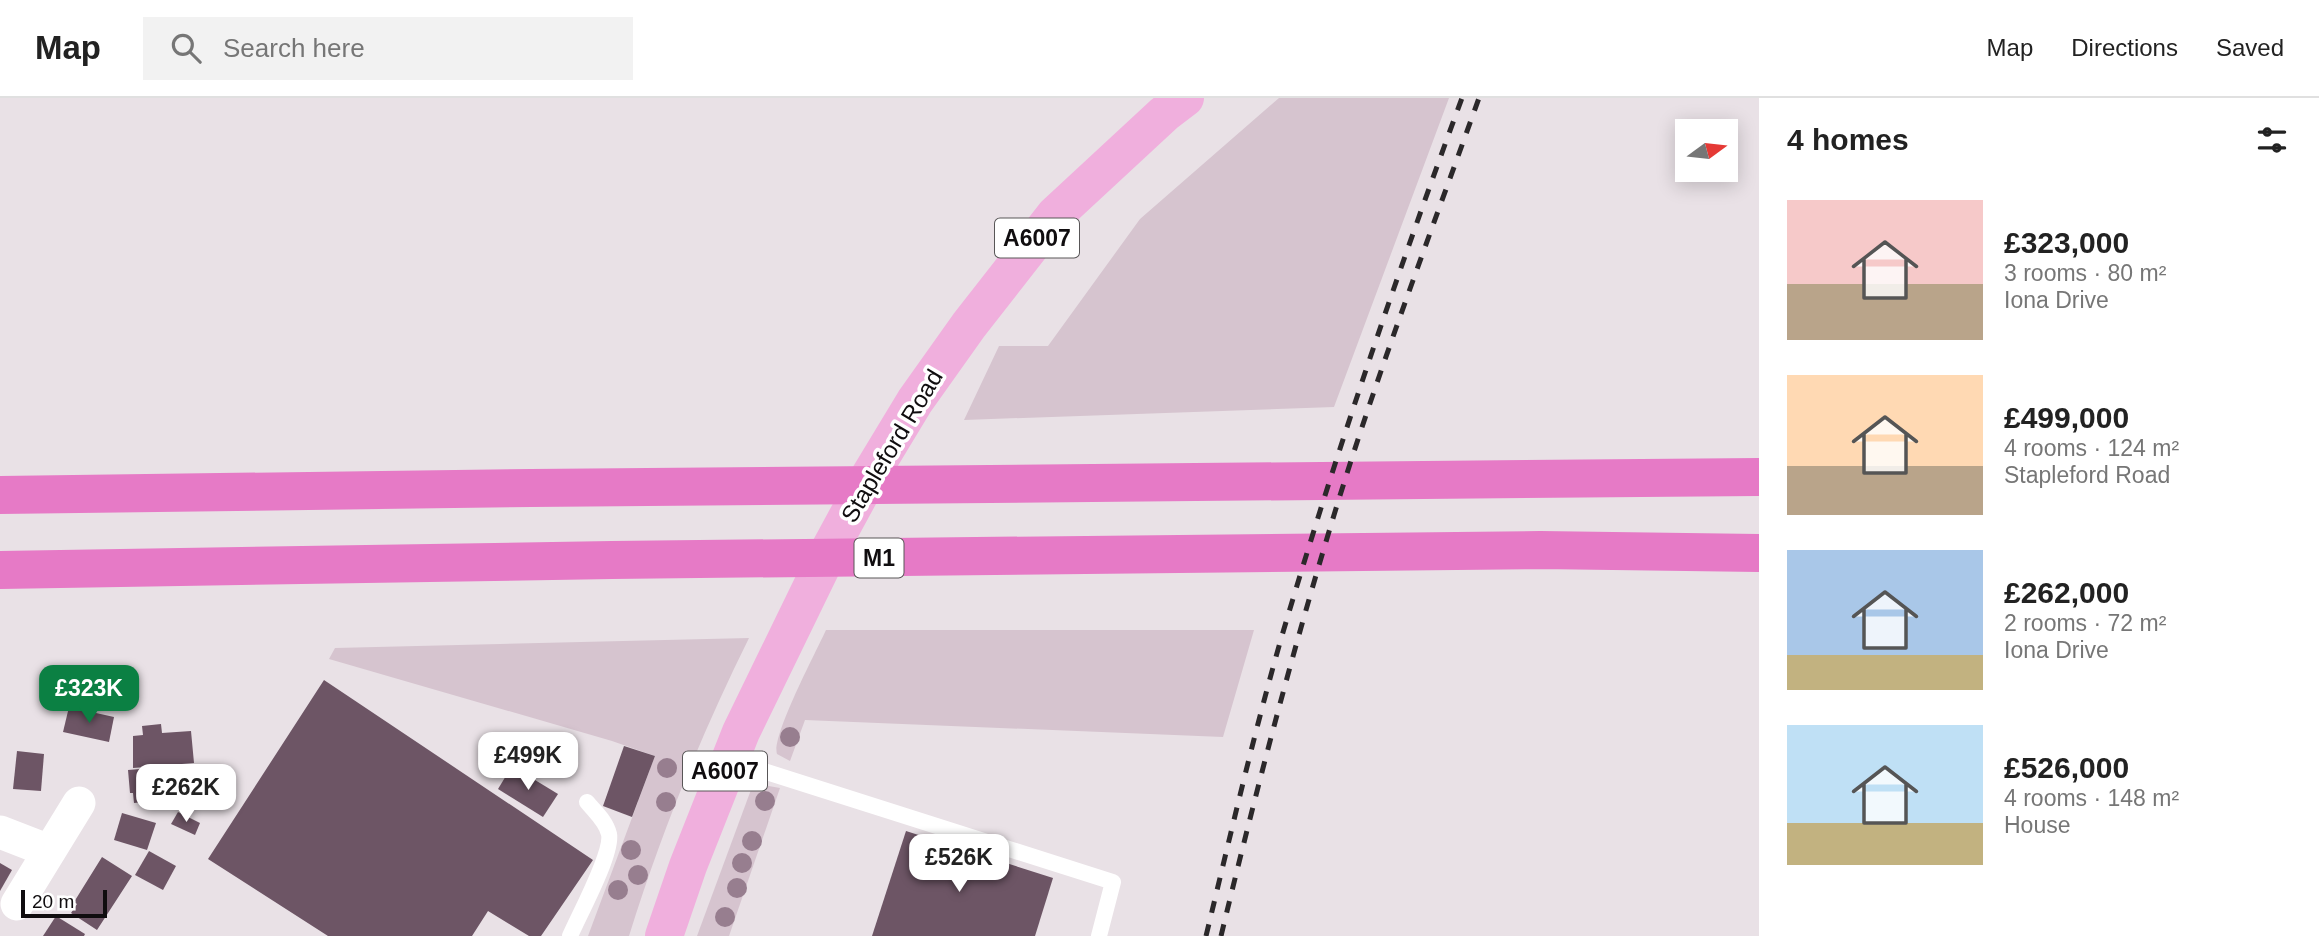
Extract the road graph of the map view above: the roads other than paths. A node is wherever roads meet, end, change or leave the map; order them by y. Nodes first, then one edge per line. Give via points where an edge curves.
1 (1185, 98) edge
2 (1759, 477) edge
3 (0, 495) edge
4 (1759, 553) edge
5 (0, 570) edge
6 (729, 760) junction
7 (587, 802) dead end
8 (79, 803) dead end
9 (0, 832) edge
10 (50, 850) junction
11 (18, 904) dead end
12 (570, 936) edge
13 (664, 936) edge
14 (1099, 936) edge

1 - 6 main road, Stapleford Road / A6007 via 1055,215 915,401 798,611
2 - 3 highway
4 - 5 highway, M1 via 1540,550
6 - 13 main road, Stapleford Road / A6007
6 - 14 lane via 1112,882
7 - 12 lane via 610,837
8 - 10 street
9 - 10 street
10 - 11 street

